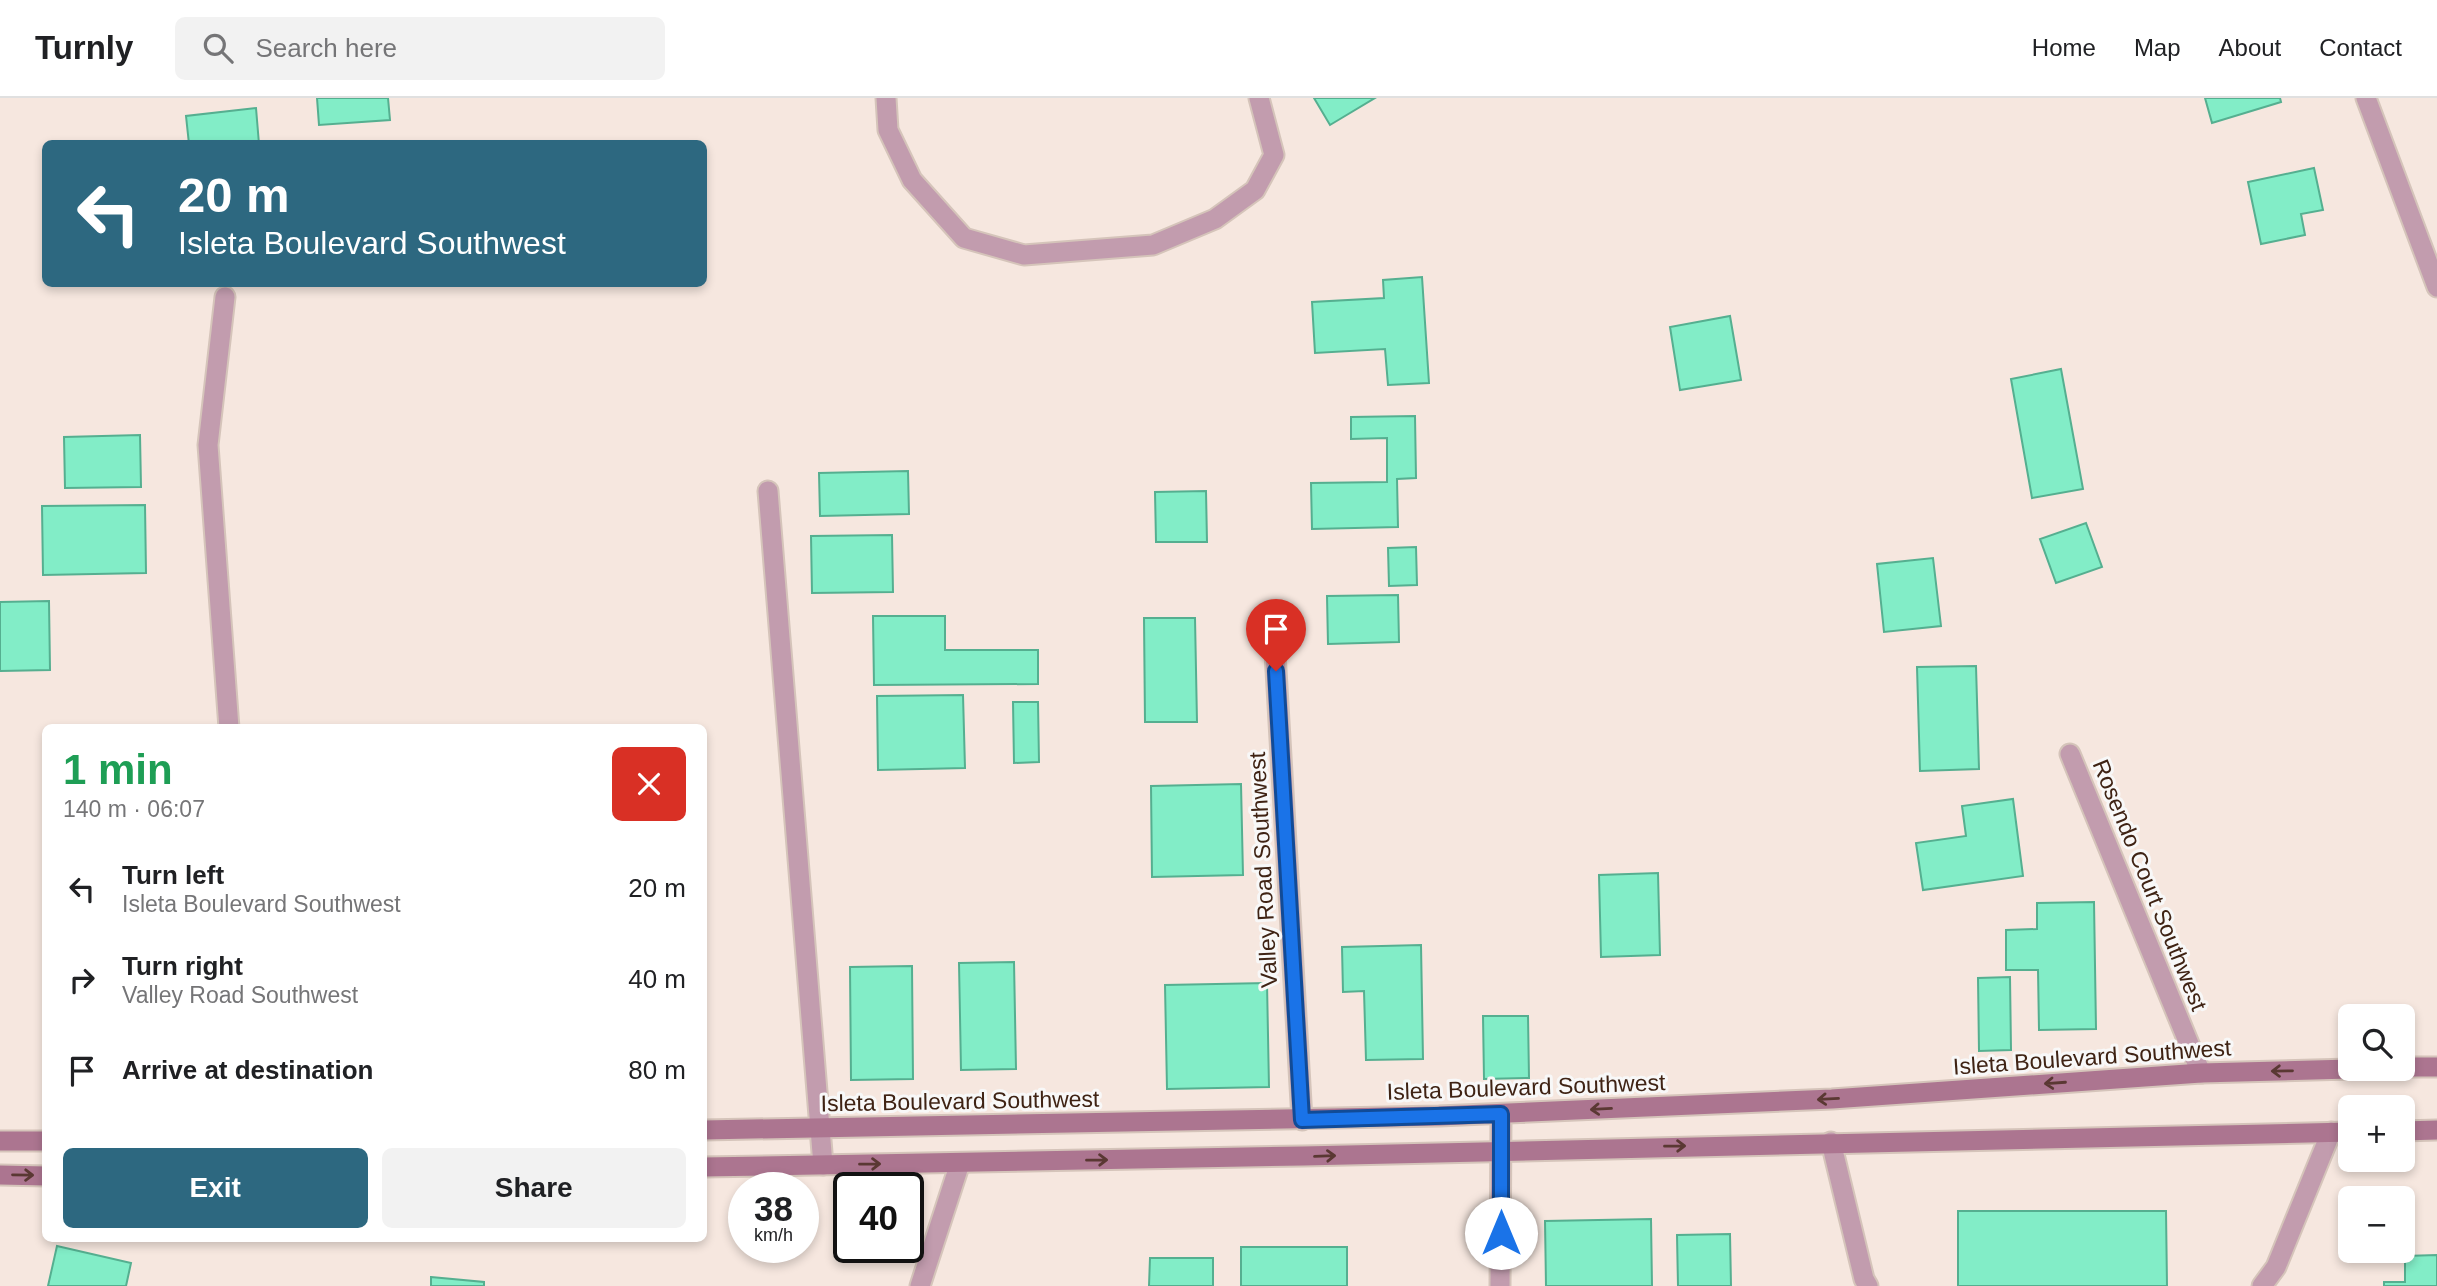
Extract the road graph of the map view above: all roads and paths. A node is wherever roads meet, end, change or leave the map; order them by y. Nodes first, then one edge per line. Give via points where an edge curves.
1 (886, 98) edge
2 (1259, 98) edge
3 (2366, 98) edge
4 (2437, 287) edge
5 (225, 297) dead end
6 (768, 491) dead end
7 (1273, 618) dead end
8 (229, 724) edge
9 (2070, 754) dead end
10 (2437, 1066) edge
11 (2415, 1067) edge
12 (2338, 1069) edge
13 (2201, 1073) junction
14 (1501, 1114) junction
15 (1302, 1120) junction
16 (820, 1128) junction
17 (707, 1130) edge
18 (2415, 1130) edge
19 (2437, 1130) edge
20 (2338, 1132) edge
21 (2338, 1138) edge
22 (0, 1141) edge
23 (42, 1141) edge
24 (1830, 1142) junction
25 (1501, 1151) junction
26 (960, 1163) junction
27 (823, 1165) junction
28 (707, 1167) edge
29 (0, 1175) edge
30 (42, 1176) edge
31 (920, 1286) edge
32 (1500, 1286) edge
33 (1868, 1286) edge
34 (2262, 1286) edge

1 - 2 street via 888,130 912,180 964,238 1024,255 1153,245 1215,219 1255,190 1274,155
3 - 4 street
5 - 8 street via 208,445
6 - 16 street
7 - 15 street, Valley Road Southwest
9 - 13 street, Rosendo Court Southwest
10 - 11 main road
12 -> 13 main road, Isleta Boulevard Southwest
13 -> 14 main road, Isleta Boulevard Southwest via 1832,1099
14 - 15 main road, Isleta Boulevard Southwest
14 - 25 street
15 - 16 main road, Isleta Boulevard Southwest
16 - 17 main road, Isleta Boulevard Southwest
16 - 27 street
18 - 19 main road
20 - 24 main road
21 - 34 street via 2276,1267
22 - 23 main road
25 -> 24 main road
24 - 33 street
26 -> 25 main road
25 - 32 street
27 -> 26 main road
26 - 31 street
27 - 28 main road
29 -> 30 main road

